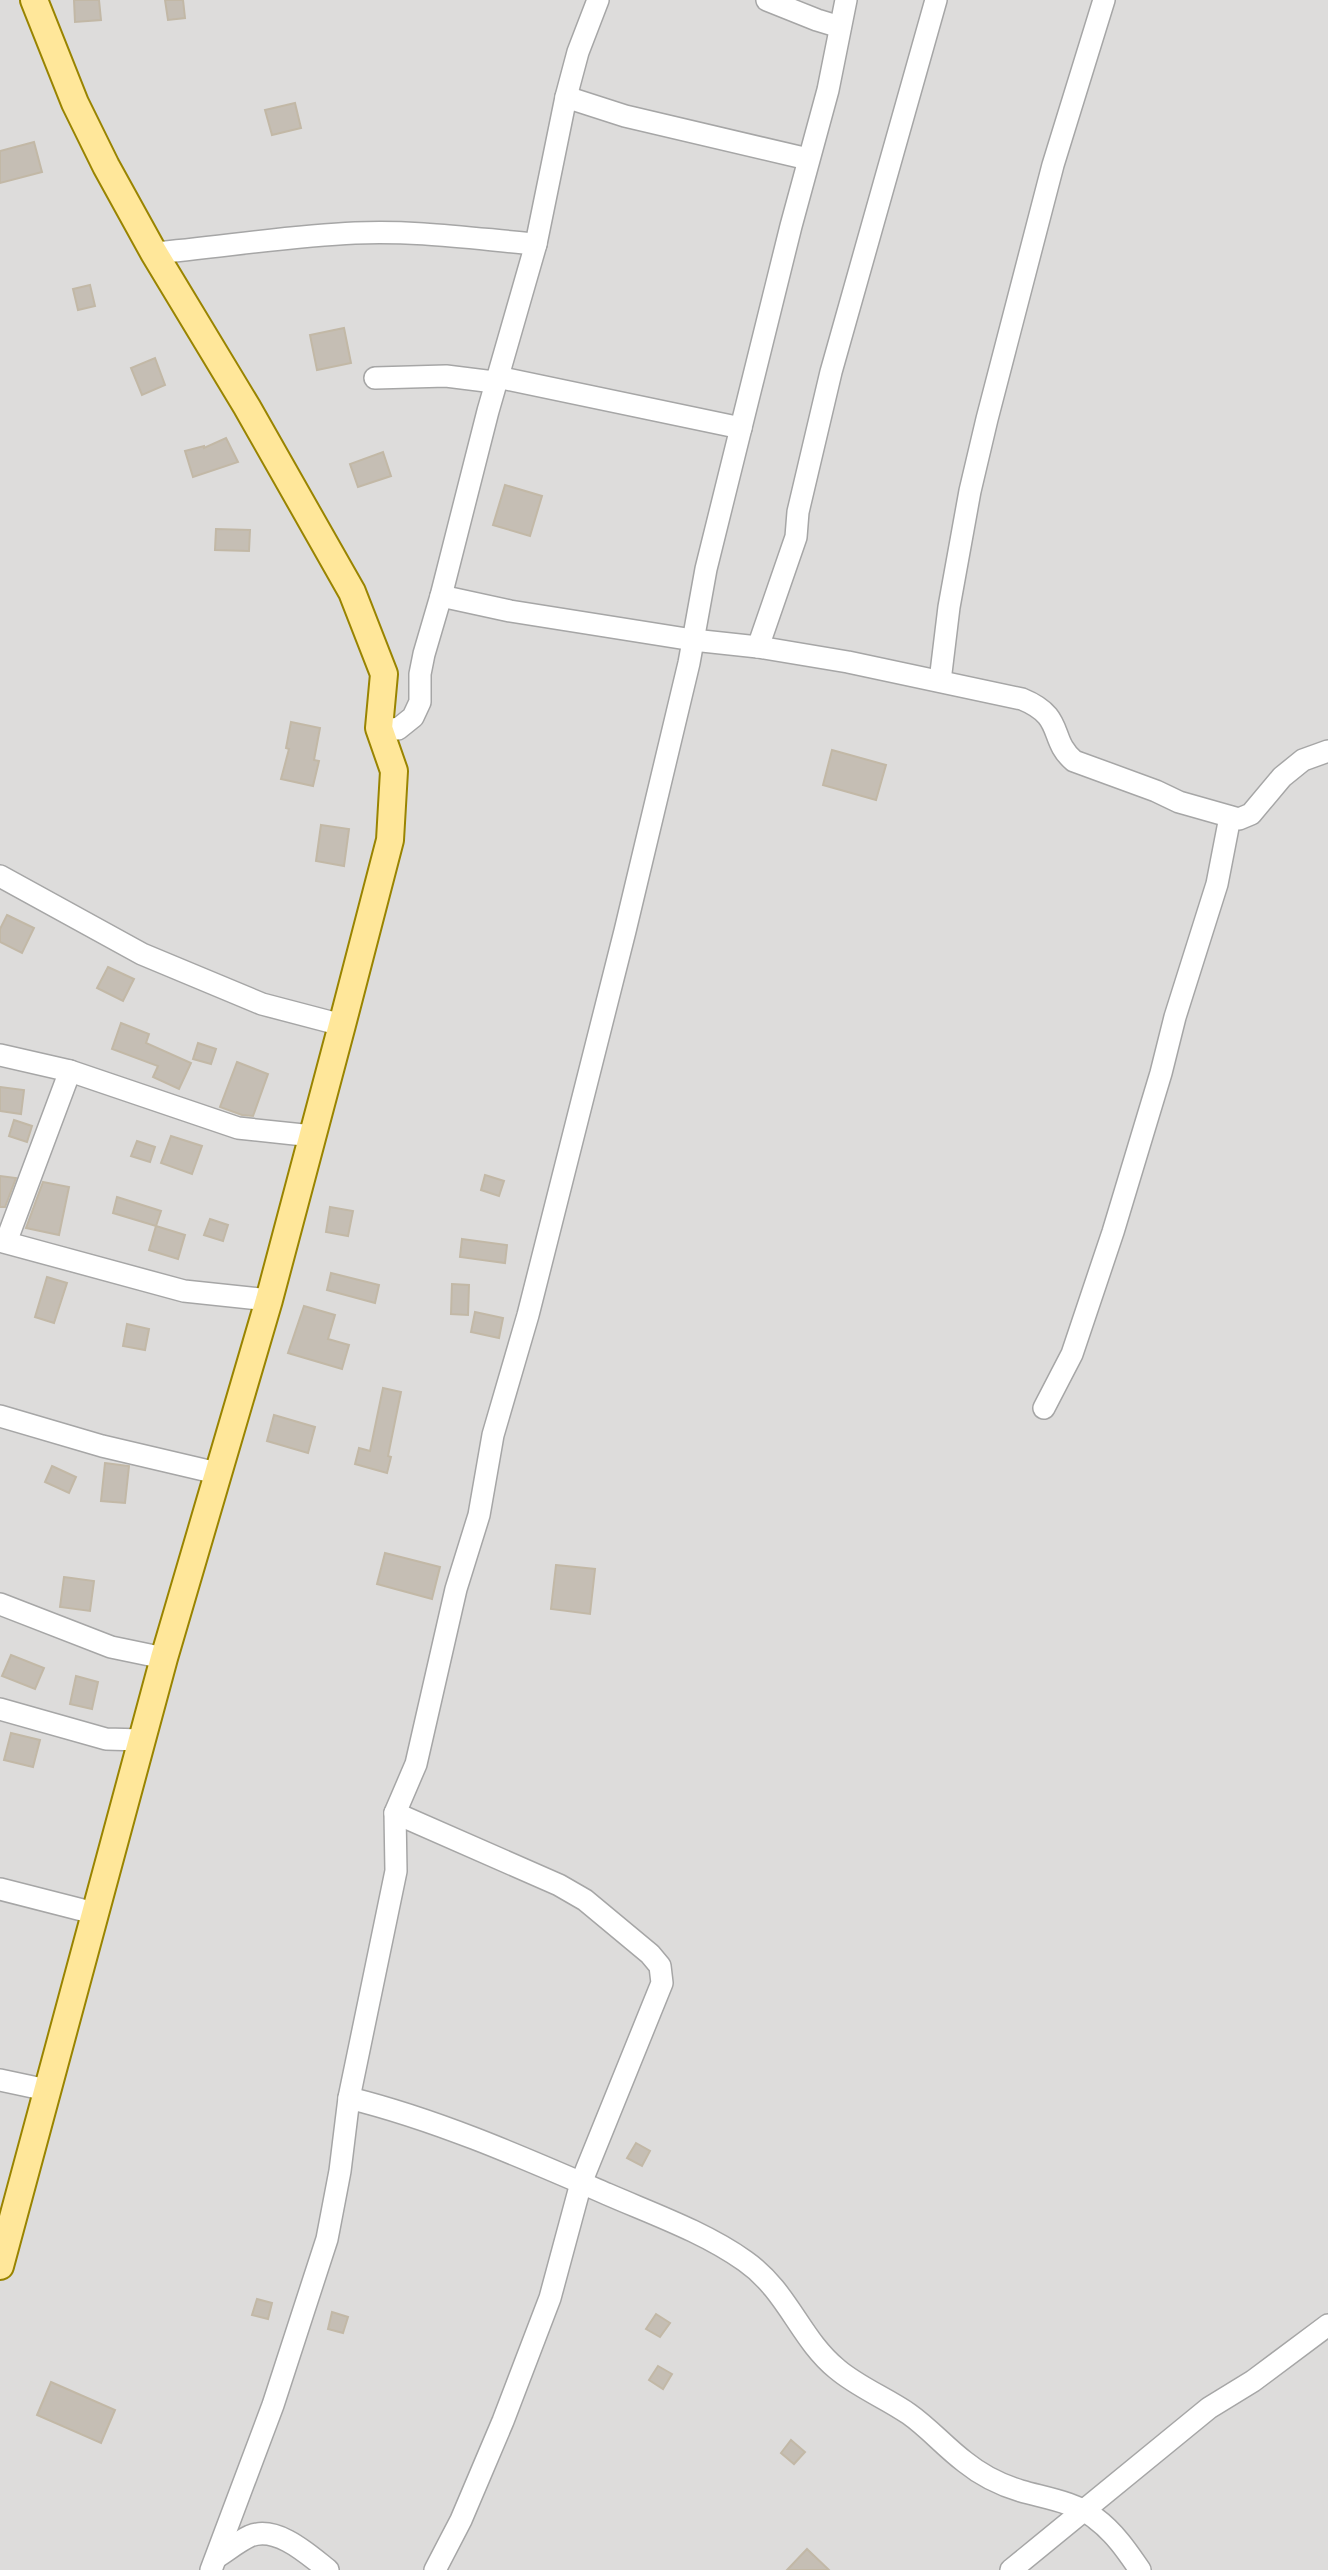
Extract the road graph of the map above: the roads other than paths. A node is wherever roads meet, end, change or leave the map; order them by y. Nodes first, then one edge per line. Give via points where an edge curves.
1 (34, 0) edge
2 (598, 0) edge
3 (767, 0) edge
4 (846, 0) edge
5 (936, 0) edge
6 (1104, 0) edge
7 (840, 27) junction
8 (566, 97) junction
9 (808, 159) junction
10 (536, 244) junction
11 (154, 253) junction
12 (498, 377) junction
13 (375, 378) dead end
14 (741, 428) junction
15 (442, 596) junction
16 (693, 640) junction
17 (758, 648) junction
18 (940, 681) junction
19 (379, 728) junction
20 (1328, 751) edge
21 (1230, 817) junction
22 (0, 876) edge
23 (342, 1025) junction
24 (0, 1055) edge
25 (70, 1071) junction
26 (313, 1136) junction
27 (3, 1241) edge
28 (269, 1300) junction
29 (1044, 1408) dead end
30 (0, 1416) edge
31 (217, 1473) junction
32 (0, 1604) edge
33 (164, 1658) junction
34 (0, 1709) edge
35 (142, 1740) junction
36 (395, 1813) junction
37 (0, 1889) edge
38 (94, 1913) junction
39 (0, 2080) edge
40 (47, 2090) junction
41 (349, 2098) junction
42 (581, 2183) junction
43 (4, 2234) edge
44 (0, 2266) edge
45 (1328, 2325) edge
46 (1085, 2511) junction
47 (214, 2563) edge
48 (328, 2570) edge
49 (435, 2570) edge
50 (1011, 2570) edge
51 (1140, 2570) edge

1 - 11 main road via 75,103
2 - 8 street
3 - 7 street
4 - 7 street
5 - 17 street via 831,372 796,537
6 - 18 street via 1053,165 987,419 952,594
7 - 9 street
8 - 9 street via 625,116
8 - 10 street
9 - 14 street
10 - 11 street via 358,233
10 - 12 street
11 - 19 main road via 352,592 384,674
12 - 13 street via 494,382 446,376
12 - 14 street
12 - 15 street
14 - 16 street
15 - 16 street
15 - 19 street via 424,654 420,702 413,717 398,729
16 - 17 street
16 - 36 street via 580,1110 493,1436 479,1515 453,1601 416,1764
17 - 18 street
18 - 21 street via 1034,704 1052,720 1066,755 1074,761
19 - 23 main road via 394,771 390,840
20 - 21 street via 1303,760 1251,814
21 - 29 street via 1217,884 1113,1232 1072,1354
22 - 23 street via 142,954 262,1004
23 - 26 main road
24 - 25 street
25 - 26 street via 238,1128
25 - 27 street
26 - 28 main road
27 - 28 street via 184,1291
28 - 31 main road
30 - 31 street
31 - 33 main road
32 - 33 street via 111,1647
33 - 35 main road
34 - 35 street via 107,1739
35 - 38 main road
36 - 41 street via 396,1871
36 - 42 street via 576,1895 660,1966 662,1983
37 - 38 street
38 - 40 main road
39 - 40 street
40 - 43 main road
41 - 42 street via 412,2117
41 - 47 street via 327,2239
42 - 46 street via 691,2230 744,2260 784,2298 836,2369 910,2415 966,2463 1018,2490
42 - 49 street via 541,2323 461,2519
43 - 44 main road
45 - 46 street via 1209,2408
46 - 50 street
46 - 51 street via 1118,2539
47 - 48 street via 250,2536 268,2535 300,2549

